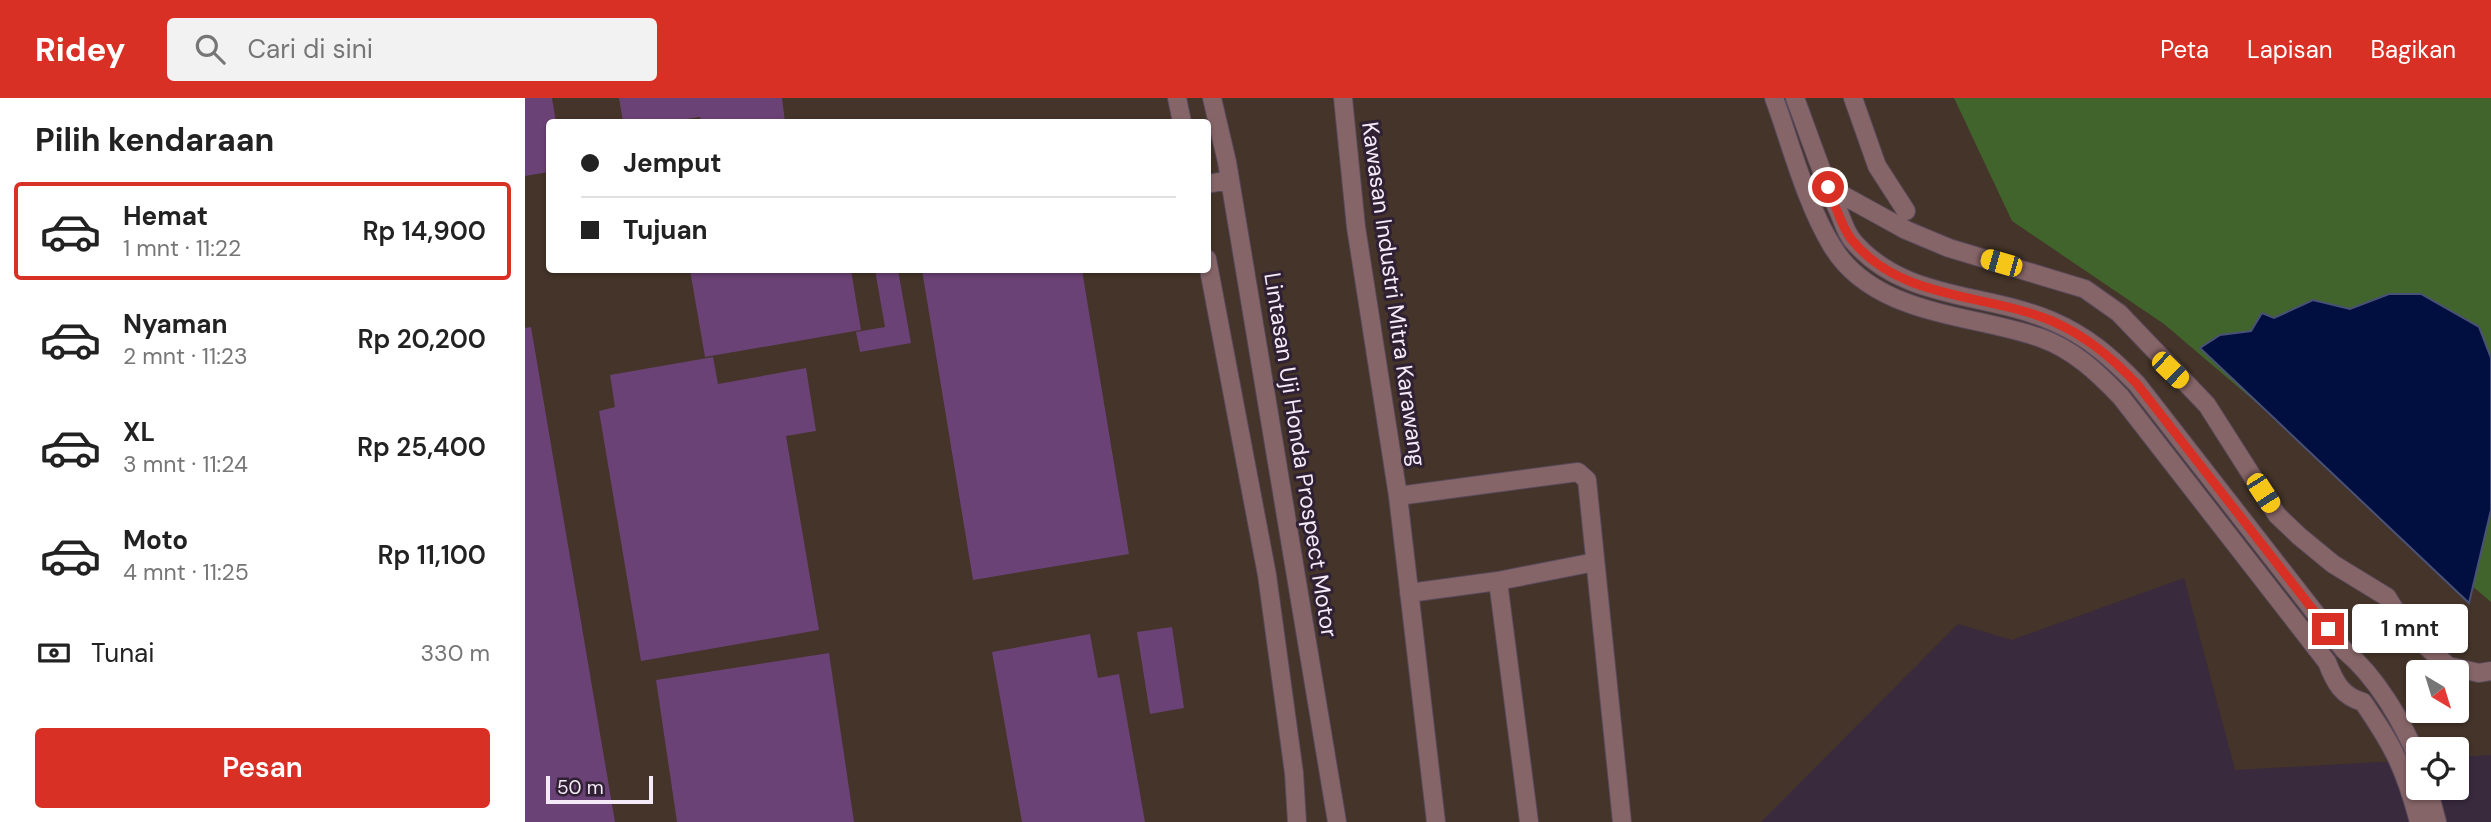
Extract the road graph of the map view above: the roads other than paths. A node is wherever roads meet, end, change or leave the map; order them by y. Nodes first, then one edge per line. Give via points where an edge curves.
1 (1177, 98) edge
2 (1212, 98) edge
3 (1343, 98) edge
4 (1775, 98) edge
5 (1795, 98) edge
6 (1853, 98) edge
7 (1181, 119) edge
8 (1230, 180) junction
9 (1211, 183) edge
10 (1828, 187) junction
11 (1906, 211) dead end
12 (1210, 273) edge
13 (1398, 496) junction
14 (1595, 562) junction
15 (1498, 580) junction
16 (1409, 593) junction
17 (2344, 650) junction
18 (2327, 662) junction
19 (2491, 671) edge
20 (2378, 690) junction
21 (2363, 702) junction
22 (2408, 737) edge
23 (2406, 769) edge
24 (2416, 800) edge
25 (2431, 800) edge
26 (1297, 822) edge
27 (1337, 822) edge
28 (1436, 822) edge
29 (1529, 822) edge
30 (1622, 822) edge
31 (2419, 822) edge
32 (2437, 822) edge

1 - 7 street
2 - 8 street, Lintasan Uji Honda Prospect Motor
3 - 13 street, Kawasan Industri Mitra Karawang via 1356,227
4 - 18 street via 1833,248 1858,276 1916,306 2042,339 2097,372
5 - 10 street
6 - 11 street via 1877,166
8 - 9 street
8 - 27 street, Lintasan Uji Honda Prospect Motor
10 - 17 street via 1850,239 1895,275 1922,287 2050,320 2110,356 2137,384
10 - 19 street via 1949,248 2085,289 2119,313 2207,405 2277,515 2333,564 2387,597 2406,628 2448,666
12 - 26 street via 1267,575
13 - 14 street, Kawasan Industri Mitra Karawang via 1578,472 1587,480
13 - 16 street, Kawasan Industri Mitra Karawang
14 - 15 street
14 - 30 street, Kawasan Industri Mitra Karawang
15 - 16 street
15 - 29 street
16 - 28 street, Kawasan Industri Mitra Karawang
17 - 18 street
17 - 20 street
18 - 21 street via 2347,698
20 - 21 street
20 - 22 street
21 - 23 street
24 - 31 street
25 - 32 street

